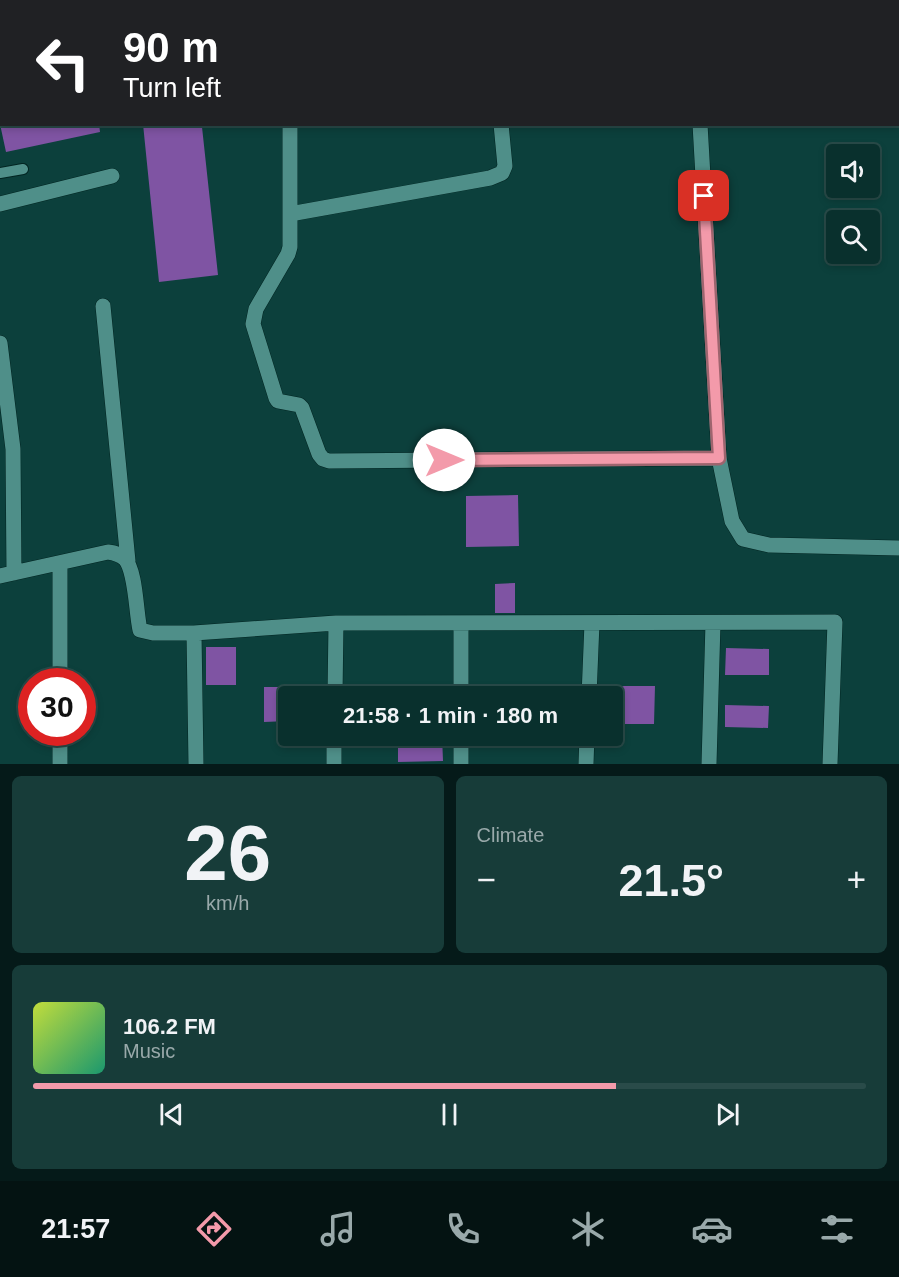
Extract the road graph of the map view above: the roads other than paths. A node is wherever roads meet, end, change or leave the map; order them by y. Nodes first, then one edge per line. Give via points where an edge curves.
1 (290, 126) edge
2 (501, 126) edge
3 (700, 126) edge
4 (23, 169) dead end
5 (0, 173) edge
6 (112, 176) dead end
7 (0, 204) edge
8 (290, 214) junction
9 (104, 306) dead end
10 (0, 343) edge
11 (7, 450) edge
12 (719, 458) junction
13 (899, 548) edge
14 (128, 561) junction
15 (60, 564) junction
16 (7, 574) edge
17 (713, 622) junction
18 (336, 623) junction
19 (460, 623) junction
20 (592, 623) junction
21 (194, 633) junction
22 (60, 668) edge
23 (335, 686) edge
24 (461, 686) edge
25 (589, 686) edge
26 (60, 746) edge
27 (334, 746) edge
28 (461, 746) edge
29 (587, 746) edge
30 (60, 764) edge
31 (196, 764) edge
32 (334, 764) edge
33 (461, 764) edge
34 (586, 764) edge
35 (709, 764) edge
36 (830, 764) edge

1 - 8 street
2 - 8 street via 505,166 502,173
3 - 12 street
4 - 5 lane
6 - 7 street
8 - 12 street via 288,254 256,309 254,324 276,398 302,408 323,459
9 - 14 street
10 - 11 street
11 - 16 street
12 - 13 street via 732,521 743,539 769,545
14 - 15 street via 108,552
14 - 21 street via 140,630
15 - 16 street
15 - 22 street
17 - 20 street
17 - 35 street
17 - 36 street via 835,622
18 - 19 street
18 - 21 street
18 - 23 street
19 - 20 street
19 - 24 street
20 - 25 street
21 - 31 street
26 - 30 street
27 - 32 street
28 - 33 street
29 - 34 street

